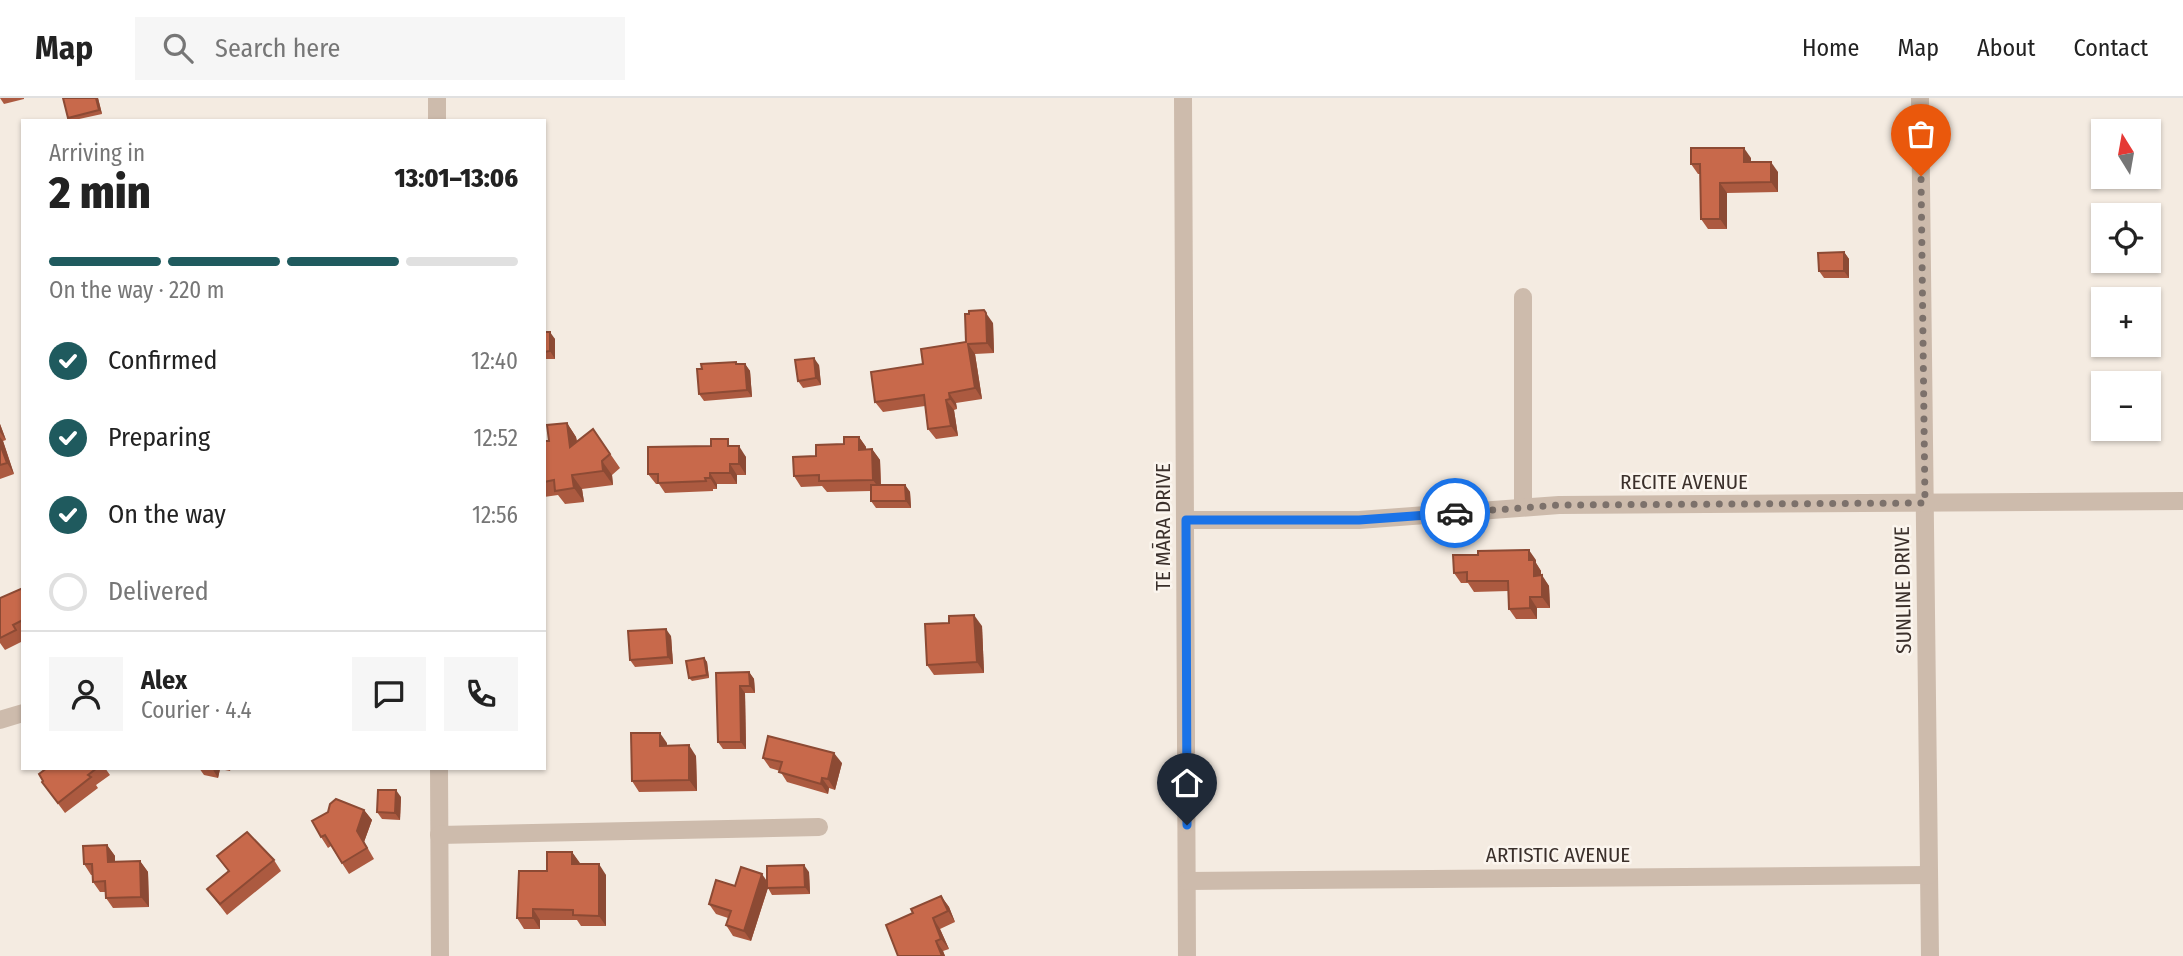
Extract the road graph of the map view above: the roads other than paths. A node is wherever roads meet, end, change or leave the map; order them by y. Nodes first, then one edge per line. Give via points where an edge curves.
1 (437, 98) edge
2 (1183, 98) edge
3 (1920, 98) edge
4 (437, 119) edge
5 (1523, 297) dead end
6 (2183, 500) edge
7 (1925, 503) junction
8 (1523, 507) junction
9 (1186, 520) junction
10 (21, 714) edge
11 (0, 720) edge
12 (439, 770) edge
13 (819, 827) dead end
14 (439, 835) junction
15 (1929, 875) junction
16 (1187, 881) junction
17 (440, 956) edge
18 (1187, 956) edge
19 (1930, 956) edge

1 - 4 street
2 - 9 street, TE MĀRA DRIVE
3 - 7 street, SUNLINE DRIVE
5 - 8 street
6 - 7 street, RECITE AVENUE
7 - 8 street, RECITE AVENUE
7 - 15 street, SUNLINE DRIVE
8 - 9 street, RECITE AVENUE via 1359,520
9 - 16 street, TE MĀRA DRIVE
10 - 11 street
12 - 14 street
13 - 14 street
14 - 17 street
15 - 16 street, ARTISTIC AVENUE
15 - 19 street, SUNLINE DRIVE
16 - 18 street, TE MĀRA DRIVE

